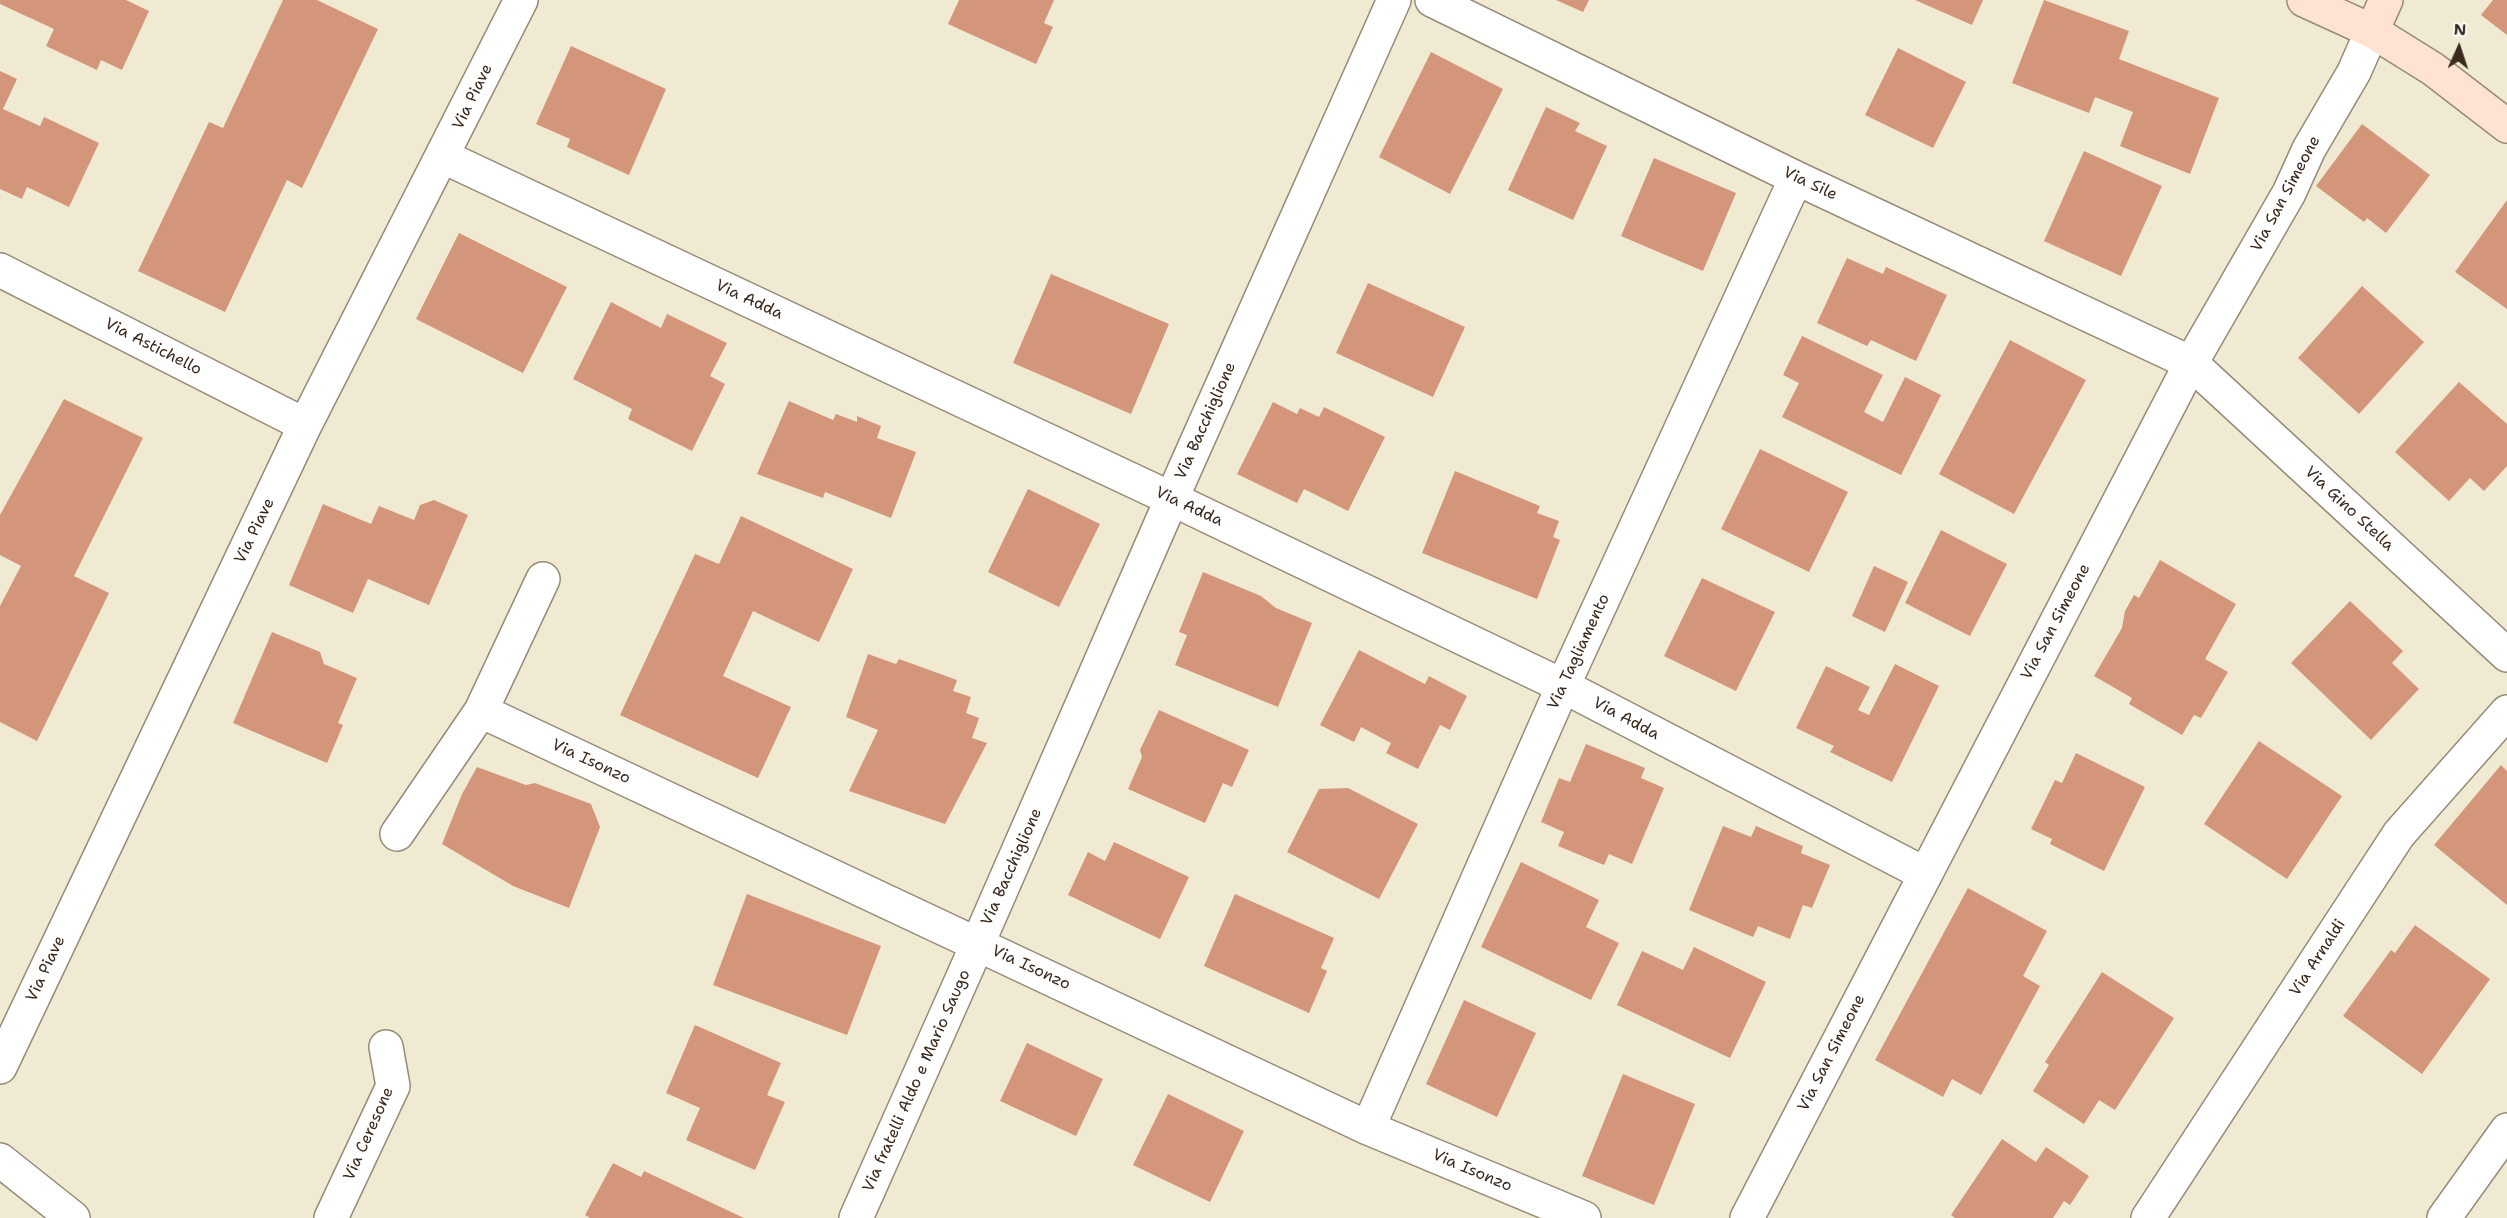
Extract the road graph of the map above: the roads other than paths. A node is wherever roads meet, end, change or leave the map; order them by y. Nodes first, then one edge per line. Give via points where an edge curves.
1 (521, 0) edge
2 (1394, 0) edge
3 (1432, 0) edge
4 (2304, 0) edge
5 (2386, 0) edge
6 (2373, 31) junction
7 (2507, 126) edge
8 (444, 157) junction
9 (1796, 178) junction
10 (0, 270) edge
11 (2191, 363) junction
12 (305, 425) junction
13 (1172, 499) junction
14 (543, 579) dead end
15 (2507, 656) edge
16 (1563, 686) junction
17 (481, 711) junction
18 (2507, 712) edge
19 (397, 834) dead end
20 (1925, 874) junction
21 (978, 943) junction
22 (386, 1047) dead end
23 (0, 1067) edge
24 (1368, 1128) junction
25 (2507, 1130) edge
26 (0, 1160) edge
27 (73, 1218) edge
28 (331, 1218) edge
29 (856, 1218) edge
30 (1584, 1218) edge
31 (1747, 1218) edge
32 (2148, 1218) edge
33 (2444, 1218) edge

1 - 8 street, Via Piave
2 - 13 street, Via Bacchiglione
3 - 9 street, Via Sile
4 - 6 main road
5 - 6 main road
6 - 7 main road via 2433,69
6 - 11 street, Via San Simeone via 2289,193
8 - 12 street, Via Piave
8 - 13 street, Via Adda
9 - 11 street, Via Sile
9 - 16 street, Via Tagliamento
10 - 12 street, Via Astichello
11 - 15 street, Via Gino Stella
11 - 20 street, Via San Simeone
12 - 23 street, Via Piave
13 - 16 street, Via Adda
13 - 21 street, Via Bacchiglione
14 - 17 street
16 - 20 street, Via Adda
16 - 24 street, Via Tagliamento
17 - 19 street
17 - 21 street, Via Isonzo
18 - 32 street, Via Arnaldi via 2399,834
20 - 31 street, Via San Simeone
21 - 24 street, Via Isonzo
21 - 29 street, Via fratelli Aldo e Mario Saugo
22 - 28 street, Via Ceresone via 393,1086
24 - 30 street, Via Isonzo
25 - 33 street
26 - 27 street

